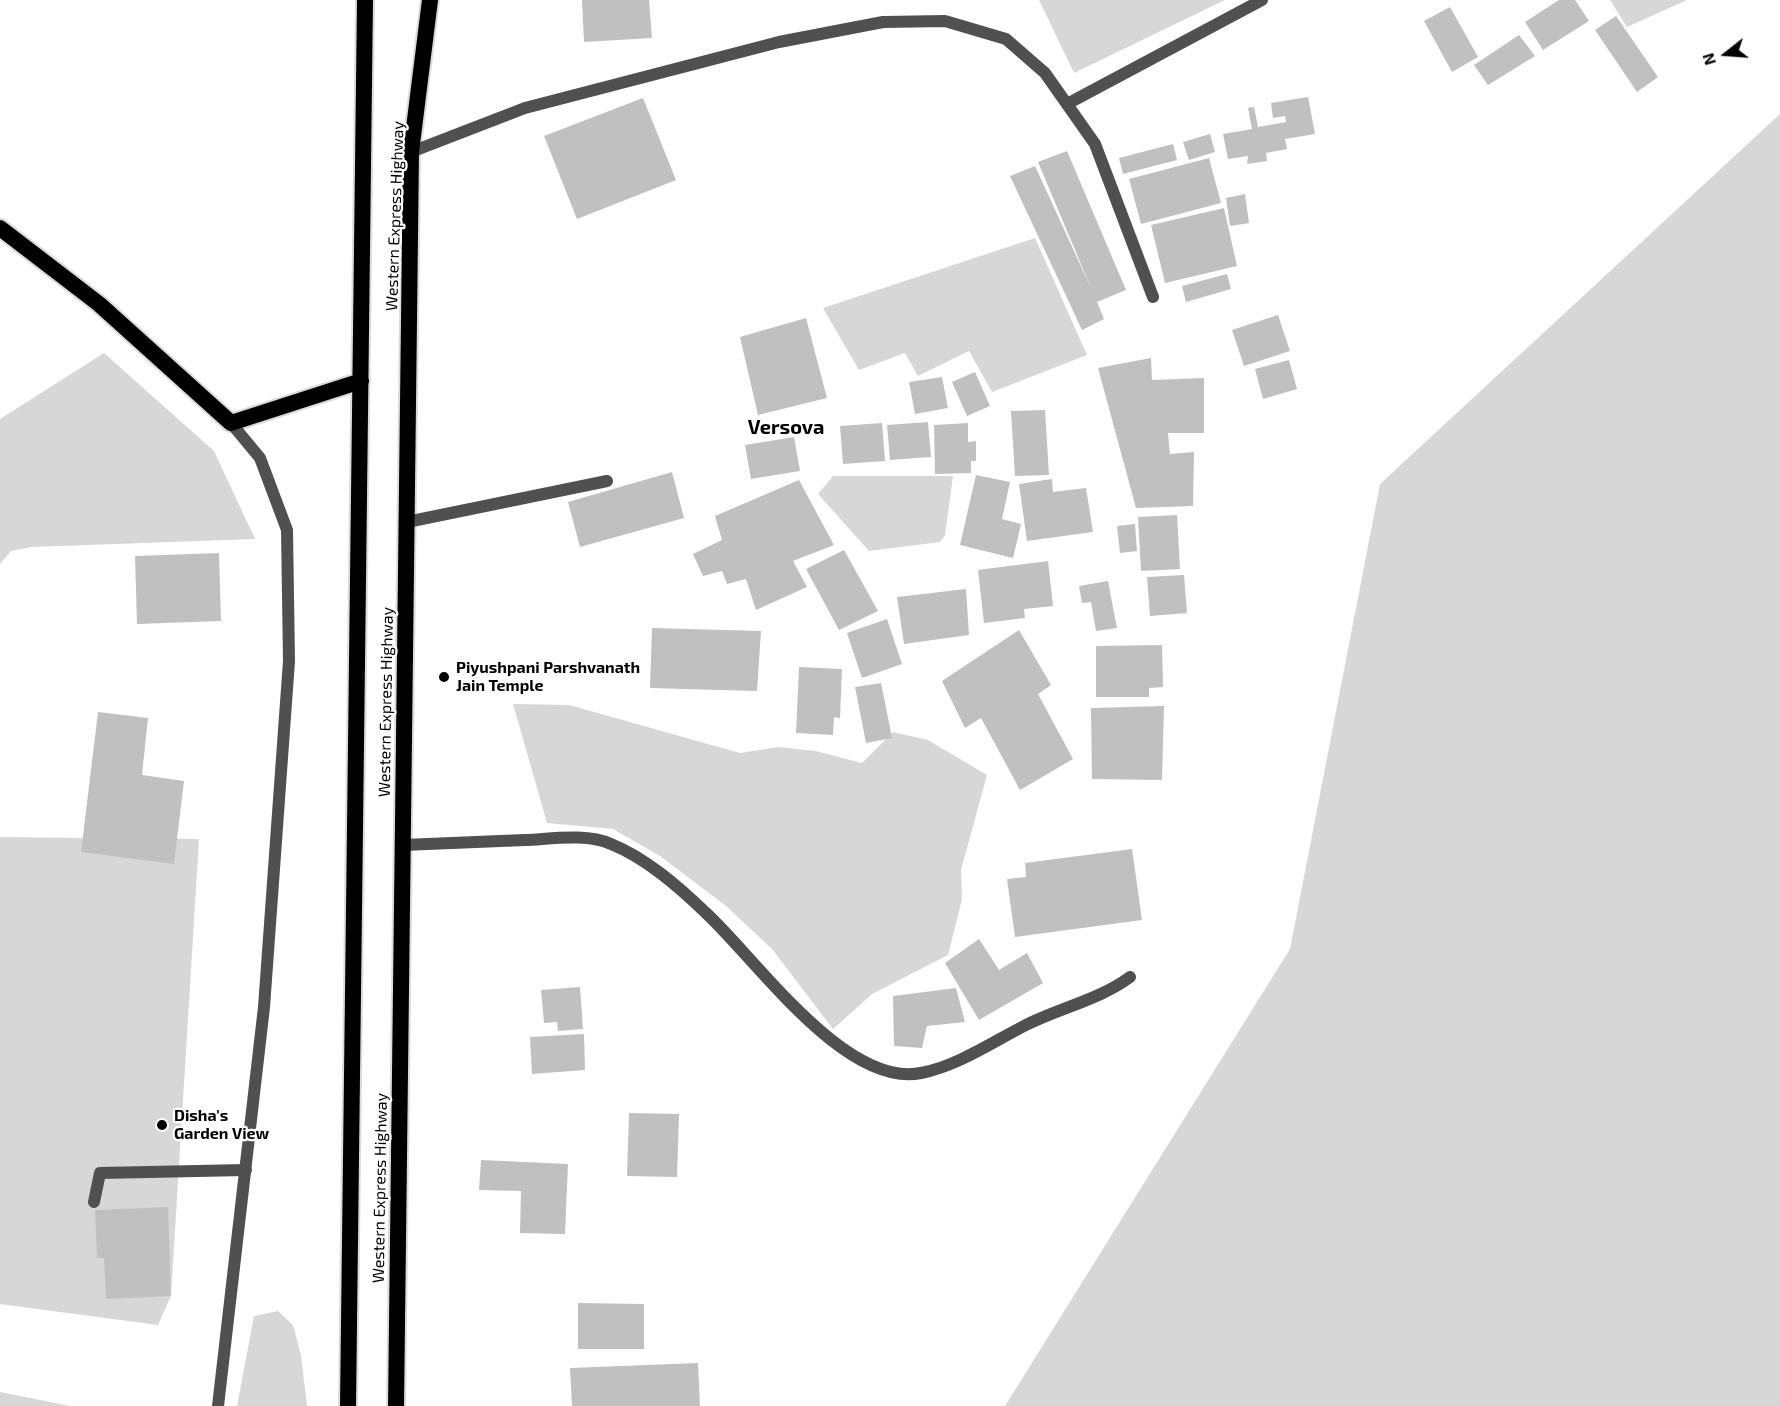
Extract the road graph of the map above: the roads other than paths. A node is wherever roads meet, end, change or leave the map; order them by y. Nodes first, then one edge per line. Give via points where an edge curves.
1 (365, 0) edge
2 (430, 0) edge
3 (1262, 0) edge
4 (1067, 104) junction
5 (411, 152) junction
6 (0, 228) edge
7 (1153, 297) dead end
8 (361, 381) junction
9 (231, 423) junction
10 (607, 482) dead end
11 (406, 522) junction
12 (402, 845) junction
13 (1130, 977) dead end
14 (246, 1170) junction
15 (94, 1202) dead end
16 (218, 1406) edge
17 (348, 1406) edge
18 (396, 1406) edge

1 - 8 highway, Western Express Highway
2 - 5 highway, Western Express Highway
3 - 4 street
4 - 5 street via 1045,73 1006,39 945,21 883,22 779,42 525,108
4 - 7 street via 1095,144
5 - 11 highway, Western Express Highway
6 - 9 highway via 99,304
8 - 9 highway
8 - 17 highway, Western Express Highway
9 - 14 street via 260,458 287,530 289,661 264,1007
10 - 11 street
11 - 12 highway, Western Express Highway
12 - 13 street via 570,838 608,842 639,857 706,912 811,1023 862,1063 892,1074 919,1074 948,1065 1040,1018 1110,992
12 - 18 highway, Western Express Highway
14 - 15 street via 100,1173
14 - 16 street

